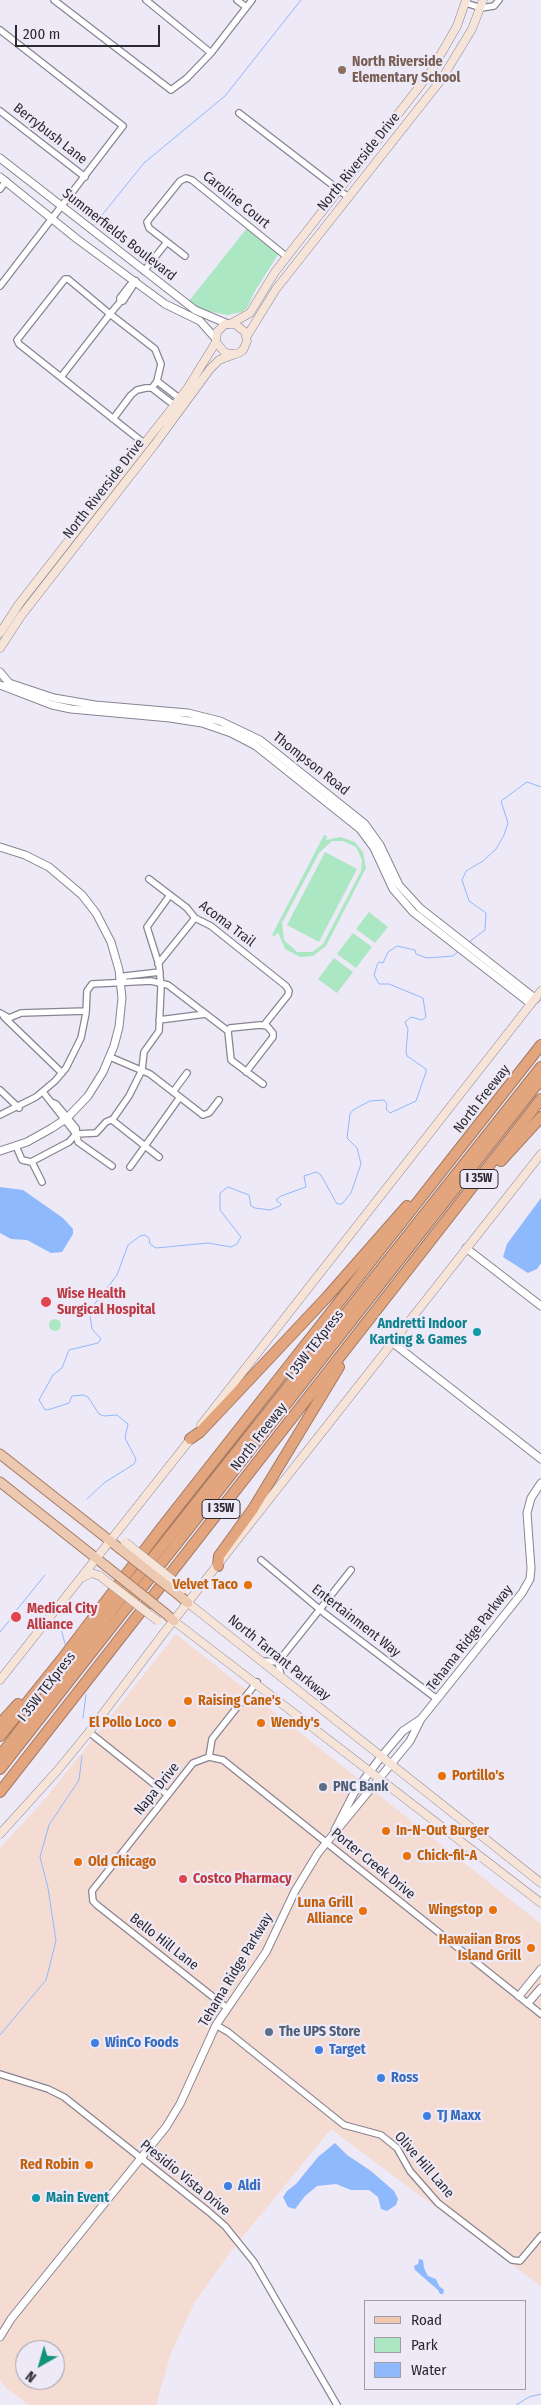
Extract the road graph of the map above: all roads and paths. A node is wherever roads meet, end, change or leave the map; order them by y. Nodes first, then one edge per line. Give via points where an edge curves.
1 (54, 0) edge
2 (146, 0) edge
3 (237, 0) edge
4 (252, 0) edge
5 (499, 0) edge
6 (466, 2) edge
7 (482, 4) edge
8 (246, 7) junction
9 (0, 30) edge
10 (210, 53) junction
11 (0, 111) edge
12 (239, 113) dead end
13 (0, 158) edge
14 (84, 177) junction
15 (3, 179) edge
16 (0, 189) edge
17 (339, 190) junction
18 (348, 197) junction
19 (62, 206) junction
20 (53, 218) junction
21 (167, 242) junction
22 (186, 256) dead end
23 (287, 257) junction
24 (144, 271) junction
25 (136, 281) junction
26 (0, 286) edge
27 (110, 314) junction
28 (229, 324) junction
29 (247, 336) junction
30 (216, 341) junction
31 (235, 354) junction
32 (61, 377) junction
33 (157, 381) junction
34 (152, 388) junction
35 (177, 402) junction
36 (113, 419) junction
37 (145, 444) junction
38 (83, 529) junction
39 (0, 633) edge
40 (0, 648) edge
41 (0, 672) edge
42 (0, 685) edge
43 (53, 701) junction
44 (0, 847) edge
45 (149, 879) dead end
46 (170, 895) junction
47 (195, 918) junction
48 (158, 964) junction
49 (160, 972) junction
50 (146, 973) junction
51 (120, 981) junction
52 (147, 982) junction
53 (161, 983) junction
54 (541, 991) edge
55 (534, 1001) junction
56 (86, 1011) junction
57 (1, 1014) edge
58 (206, 1014) junction
59 (159, 1020) junction
60 (264, 1025) junction
61 (228, 1031) junction
62 (541, 1045) edge
63 (110, 1057) junction
64 (541, 1067) edge
65 (142, 1070) junction
66 (246, 1072) junction
67 (62, 1073) junction
68 (187, 1073) dead end
69 (541, 1079) edge
70 (262, 1084) dead end
71 (0, 1090) edge
72 (43, 1092) junction
73 (173, 1092) junction
74 (180, 1097) junction
75 (541, 1099) edge
76 (219, 1100) dead end
77 (18, 1108) junction
78 (0, 1115) edge
79 (541, 1117) edge
80 (65, 1119) junction
81 (112, 1120) junction
82 (474, 1131) junction
83 (76, 1134) junction
84 (144, 1145) junction
85 (16, 1146) junction
86 (0, 1150) edge
87 (541, 1154) edge
88 (159, 1157) dead end
89 (32, 1162) junction
90 (112, 1166) dead end
91 (130, 1167) dead end
92 (42, 1182) dead end
93 (466, 1248) junction
94 (416, 1260) junction
95 (388, 1295) junction
96 (541, 1306) edge
97 (393, 1343) junction
98 (190, 1439) junction
99 (0, 1454) edge
100 (541, 1458) edge
101 (0, 1482) edge
102 (541, 1483) edge
103 (119, 1530) junction
104 (110, 1542) junction
105 (122, 1545) junction
106 (95, 1558) junction
107 (261, 1560) dead end
108 (218, 1566) junction
109 (541, 1567) edge
110 (531, 1568) junction
111 (351, 1570) dead end
112 (76, 1582) junction
113 (197, 1591) junction
114 (182, 1592) junction
115 (188, 1603) junction
116 (319, 1609) junction
117 (174, 1621) junction
118 (163, 1634) junction
119 (62, 1660) junction
120 (262, 1661) junction
121 (278, 1662) junction
122 (281, 1676) junction
123 (0, 1680) edge
124 (257, 1682) junction
125 (437, 1699) junction
126 (421, 1719) junction
127 (0, 1724) edge
128 (53, 1724) junction
129 (89, 1732) junction
130 (0, 1736) edge
131 (21, 1743) junction
132 (1, 1753) edge
133 (209, 1757) junction
134 (381, 1757) junction
135 (391, 1765) junction
136 (0, 1769) edge
137 (370, 1771) junction
138 (0, 1776) edge
139 (380, 1779) junction
140 (0, 1792) edge
141 (168, 1795) junction
142 (0, 1798) edge
143 (334, 1832) junction
144 (0, 1834) edge
145 (326, 1842) junction
146 (541, 1884) edge
147 (92, 1891) joint
148 (541, 1903) edge
149 (541, 1969) edge
150 (541, 1988) edge
151 (519, 1996) junction
152 (528, 2004) junction
153 (227, 2008) junction
154 (541, 2014) edge
155 (216, 2025) junction
156 (1, 2074) edge
157 (141, 2158) junction
158 (541, 2236) edge
159 (0, 2337) edge
160 (337, 2405) edge

1 - 10 street via 171,90
2 - 10 street
3 - 8 street
4 - 8 street
5 - 7 street via 494,6
6 - 7 street
6 - 17 main road, North Riverside Drive via 457,26 430,73
7 - 18 main road, North Riverside Drive via 472,29 441,80
8 - 10 street
9 - 14 street via 123,126
11 - 14 street, Berrybush Lane
12 - 17 street
13 - 19 street, Summerfields Boulevard
14 - 19 street
15 - 16 street
15 - 20 street, Summerfields Boulevard
17 - 18 street
17 - 23 main road, North Riverside Drive
18 - 29 main road, North Riverside Drive via 276,290
19 - 20 street
19 - 24 street, Summerfields Boulevard
20 - 25 street, Summerfields Boulevard
20 - 26 street
21 - 22 street, Caroline Court
21 - 23 street, Caroline Court via 149,228 147,222 180,181 189,178
21 - 24 street
23 - 28 main road, North Riverside Drive via 250,313
24 - 25 street
24 - 28 street, Summerfields Boulevard via 195,310
25 - 27 street
25 - 30 street, Summerfields Boulevard via 165,304 200,321
27 - 32 street
27 - 32 street via 68,279 61,283 19,337 18,344
27 - 33 street via 155,349 161,364
28 - 29 main road via 243,328
28 - 30 main road, North Riverside Drive via 221,327
29 - 31 main road, North Riverside Drive via 243,350
30 - 31 main road via 221,351
30 - 35 main road, North Riverside Drive
31 - 38 main road, North Riverside Drive via 219,360 210,369 165,431
32 - 36 street
33 - 34 street
33 - 35 street
34 - 35 street
34 - 36 street via 137,390
35 - 37 main road, North Riverside Drive
36 - 37 street
37 - 38 main road, North Riverside Drive
38 - 39 main road, North Riverside Drive via 14,611
38 - 40 main road, North Riverside Drive
41 - 43 street, Thompson Road via 9,682
42 - 43 street, Thompson Road
43 - 55 street, Thompson Road via 95,712 180,715 265,748 354,822 367,837 413,912 435,924
44 - 51 street via 48,867 82,895 107,932
45 - 46 street, Acoma Trail
46 - 47 street, Acoma Trail
46 - 48 street via 147,928
47 - 48 street
47 - 60 street, Acoma Trail via 211,926 286,986 289,991
48 - 49 street
49 - 50 street
49 - 53 street
50 - 51 street via 125,976
50 - 52 street
51 - 52 street via 126,984
51 - 56 street via 90,986
51 - 63 street via 120,1018
52 - 53 street
53 - 58 street via 179,992
53 - 59 street
54 - 55 main road, North Freeway
55 - 98 main road, North Freeway
56 - 57 street via 21,1013 9,1018
56 - 67 street via 78,1045
57 - 67 street
58 - 59 street
58 - 61 street
59 - 65 street via 158,1031 144,1052
60 - 61 street via 230,1028
60 - 66 street via 271,1030 273,1037
61 - 66 street via 231,1060
62 - 82 highway, North Freeway / I 35W
63 - 65 street
63 - 80 street via 93,1088
64 - 132 highway, I 35W TEXpress
65 - 73 street
65 - 81 street
66 - 70 street
67 - 72 street
68 - 73 street
69 - 131 highway, I 35W TEXpress
71 - 77 street
72 - 77 street
72 - 80 street
73 - 74 street
74 - 76 street via 203,1115 209,1113
74 - 84 street
75 - 94 highway, North Freeway / I 35W
77 - 78 street
79 - 94 highway via 470,1197 425,1255
80 - 83 street via 76,1128
80 - 85 street via 36,1138
81 - 83 street via 95,1133
81 - 84 street
82 - 98 highway via 465,1136 327,1297
82 - 119 highway, North Freeway / I 35W via 159,1531
83 - 89 street
83 - 90 street via 80,1143
84 - 88 street
84 - 91 street
85 - 86 street
85 - 89 street via 23,1161
87 - 93 main road
89 - 92 street
93 - 96 street
93 - 97 main road
94 - 95 highway, North Freeway / I 35W
95 - 108 highway via 384,1307 346,1356 253,1509 219,1556
95 - 128 highway, North Freeway / I 35W
97 - 100 street
97 - 108 main road
98 - 103 main road, North Freeway
99 - 104 main road, North Tarrant Parkway
101 - 106 main road
102 - 110 street, Tehama Ridge Parkway via 531,1498 527,1513
103 - 104 main road, North Freeway
103 - 105 main road
104 - 105 main road, North Tarrant Parkway
104 - 106 main road, North Freeway
105 - 114 main road, North Tarrant Parkway, bridge
106 - 112 main road, North Freeway
106 - 117 main road, bridge
107 - 116 street, Entertainment Way
108 - 113 main road
109 - 110 street
110 - 125 street, Tehama Ridge Parkway via 530,1579 522,1593
111 - 116 street
112 - 118 main road, bridge via 92,1573 100,1576 158,1622
112 - 123 main road, North Freeway
113 - 114 main road
113 - 115 main road
114 - 115 main road, North Tarrant Parkway
115 - 117 main road
115 - 120 main road, North Tarrant Parkway
116 - 121 street
116 - 125 street, Entertainment Way
117 - 118 main road
117 - 124 main road
118 - 129 main road
119 - 127 highway via 51,1667
119 - 130 highway, North Freeway / I 35W
120 - 121 street
120 - 122 main road, North Tarrant Parkway
121 - 122 street
122 - 134 main road, North Tarrant Parkway
124 - 133 street via 212,1739
124 - 137 main road
125 - 126 street, Tehama Ridge Parkway
126 - 134 street, Tehama Ridge Parkway via 403,1731
126 - 135 street, Tehama Ridge Parkway via 410,1741
128 - 140 highway, North Freeway / I 35W
128 - 142 highway via 47,1738
129 - 141 street
129 - 144 main road
131 - 136 highway, I 35W TEXpress
131 - 138 highway via 19,1753
133 - 141 street, Napa Drive via 193,1764
133 - 145 street, Porter Creek Drive via 223,1760
134 - 135 main road, North Tarrant Parkway
134 - 137 street, Tehama Ridge Parkway
135 - 139 street, Tehama Ridge Parkway
135 - 146 main road, North Tarrant Parkway
137 - 139 main road
137 - 143 street, Tehama Ridge Parkway via 349,1800
139 - 143 street, Tehama Ridge Parkway
139 - 148 main road
141 - 147 street, Napa Drive
143 - 145 street, Tehama Ridge Parkway
145 - 151 street, Porter Creek Drive
145 - 153 street, Tehama Ridge Parkway via 294,1891 258,1964
147 - 153 street, Bello Hill Lane via 97,1905
149 - 151 street
150 - 152 street
151 - 152 street, Porter Creek Drive
152 - 154 street, Porter Creek Drive
153 - 155 street, Tehama Ridge Parkway
155 - 157 street, Tehama Ridge Parkway via 180,2104
155 - 158 street, Olive Hill Lane via 344,2124 381,2135 397,2148 410,2171 438,2203 512,2260 520,2262
156 - 157 street, Presidio Vista Drive via 64,2097
157 - 159 street, Tehama Ridge Parkway
157 - 160 street, Presidio Vista Drive via 210,2212 239,2243 254,2262

